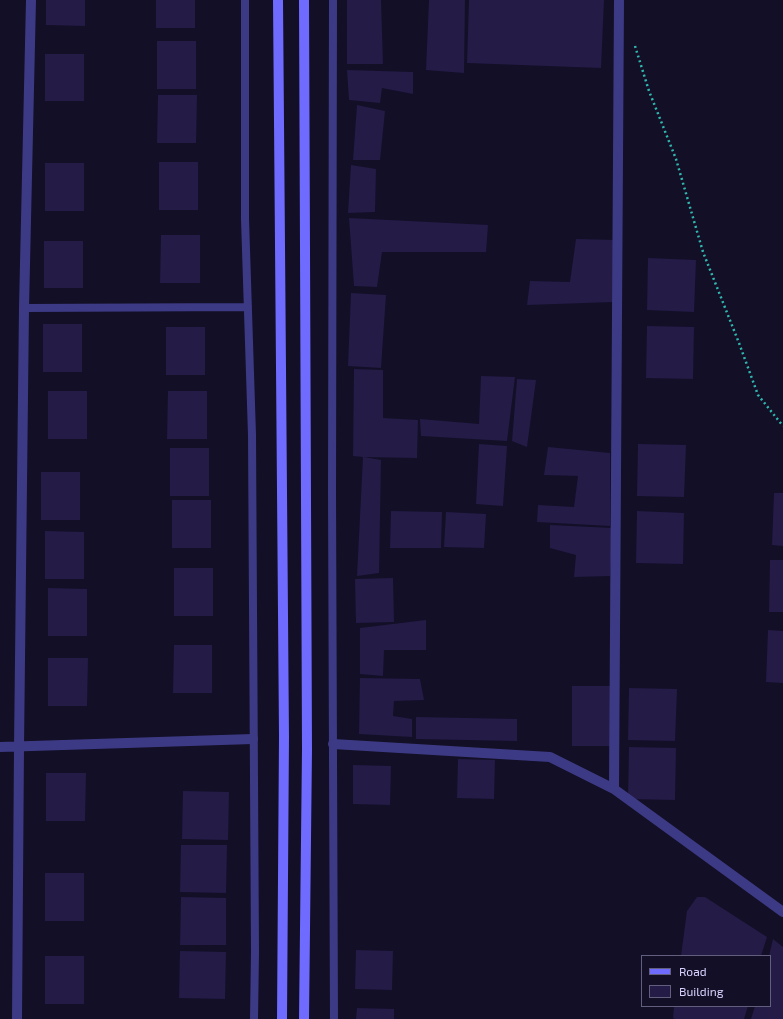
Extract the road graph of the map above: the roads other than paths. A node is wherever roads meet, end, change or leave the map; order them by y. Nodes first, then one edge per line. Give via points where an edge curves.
1 (31, 0) edge
2 (245, 0) edge
3 (278, 0) edge
4 (304, 0) edge
5 (333, 0) edge
6 (619, 0) edge
7 (248, 307) junction
8 (24, 308) junction
9 (253, 740) junction
10 (333, 744) junction
11 (0, 747) edge
12 (18, 747) junction
13 (614, 789) junction
14 (783, 912) edge
15 (17, 1019) edge
16 (254, 1019) edge
17 (282, 1019) edge
18 (304, 1019) edge
19 (334, 1019) edge

1 - 8 street
2 - 7 lane via 245,219
3 - 17 main road via 284,736
4 - 18 main road via 307,733
5 - 10 lane
6 - 13 street
7 - 8 lane
7 - 9 lane via 252,435
8 - 12 street
9 - 12 street
9 - 16 lane
10 - 13 street via 550,757
10 - 19 lane
11 - 12 street
12 - 15 street
13 - 14 street

